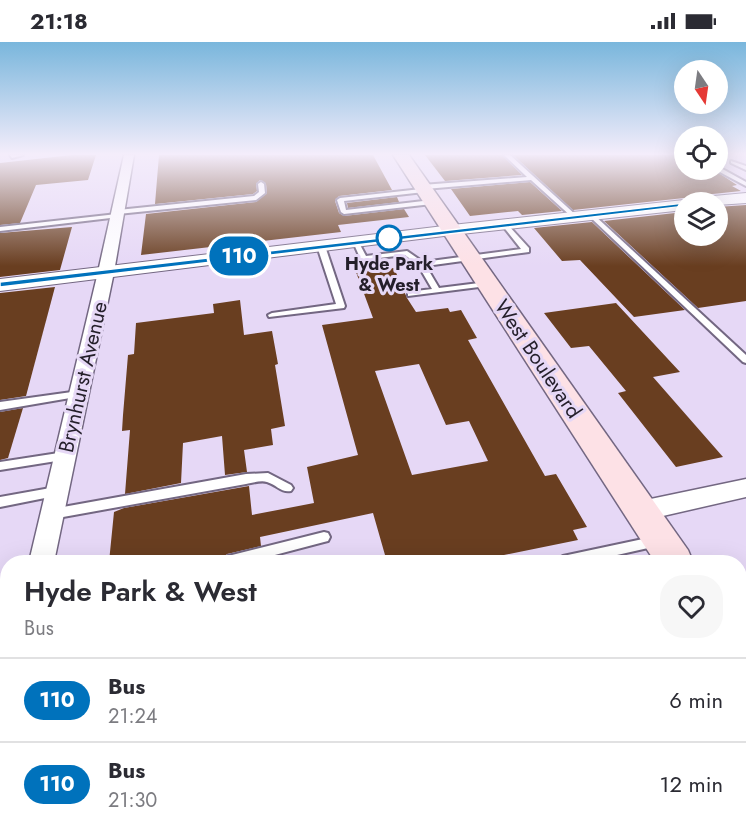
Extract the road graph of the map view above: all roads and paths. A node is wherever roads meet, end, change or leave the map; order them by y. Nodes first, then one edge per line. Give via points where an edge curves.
1 (122, 192) edge
2 (262, 192) edge
3 (432, 192) edge
4 (548, 192) edge
5 (426, 193) junction
6 (746, 198) edge
7 (728, 200) edge
8 (674, 206) edge
9 (118, 214) junction
10 (591, 215) junction
11 (575, 217) junction
12 (505, 225) junction
13 (0, 229) edge
14 (452, 230) junction
15 (398, 237) junction
16 (356, 242) junction
17 (321, 246) junction
18 (407, 253) junction
19 (470, 259) junction
20 (421, 264) junction
21 (106, 272) junction
22 (488, 284) junction
23 (0, 285) edge
24 (437, 291) junction
25 (411, 294) dead end
26 (272, 315) dead end
27 (746, 360) edge
28 (79, 394) junction
29 (0, 406) edge
30 (65, 456) junction
31 (0, 466) edge
32 (287, 488) dead end
33 (746, 488) edge
34 (56, 492) junction
35 (0, 502) edge
36 (641, 511) junction
37 (52, 514) junction
38 (324, 537) dead end
39 (668, 551) edge
40 (43, 555) edge
41 (255, 555) edge
42 (630, 555) edge

1 - 9 street, Brynhurst Avenue
2 - 9 lane via 256,198
3 - 5 lane
4 - 11 lane
5 - 5 lane via 344,212 340,200
5 - 14 main road, West Boulevard
6 - 7 street
8 - 10 street
9 - 13 lane
9 - 21 street, Brynhurst Avenue
10 - 11 street
10 - 27 lane
11 - 12 street
12 - 14 street
12 - 19 lane via 526,250
14 - 15 street
14 - 19 main road, West Boulevard
15 - 16 street
15 - 18 lane
16 - 17 street
16 - 18 lane via 364,258
17 - 21 street
17 - 26 lane via 341,306
18 - 20 lane
19 - 20 lane
19 - 22 main road, West Boulevard
20 - 24 lane
21 - 23 street
21 - 28 street, Brynhurst Avenue
22 - 24 lane
22 - 36 main road, West Boulevard
24 - 25 lane
28 - 29 lane
28 - 30 street, Brynhurst Avenue
30 - 31 lane
30 - 34 street, Brynhurst Avenue
32 - 37 lane via 268,477 246,478
33 - 36 street
34 - 35 lane
34 - 37 street, Brynhurst Avenue
36 - 39 main road, West Boulevard
37 - 40 street, Brynhurst Avenue
38 - 41 lane
39 - 42 lane

